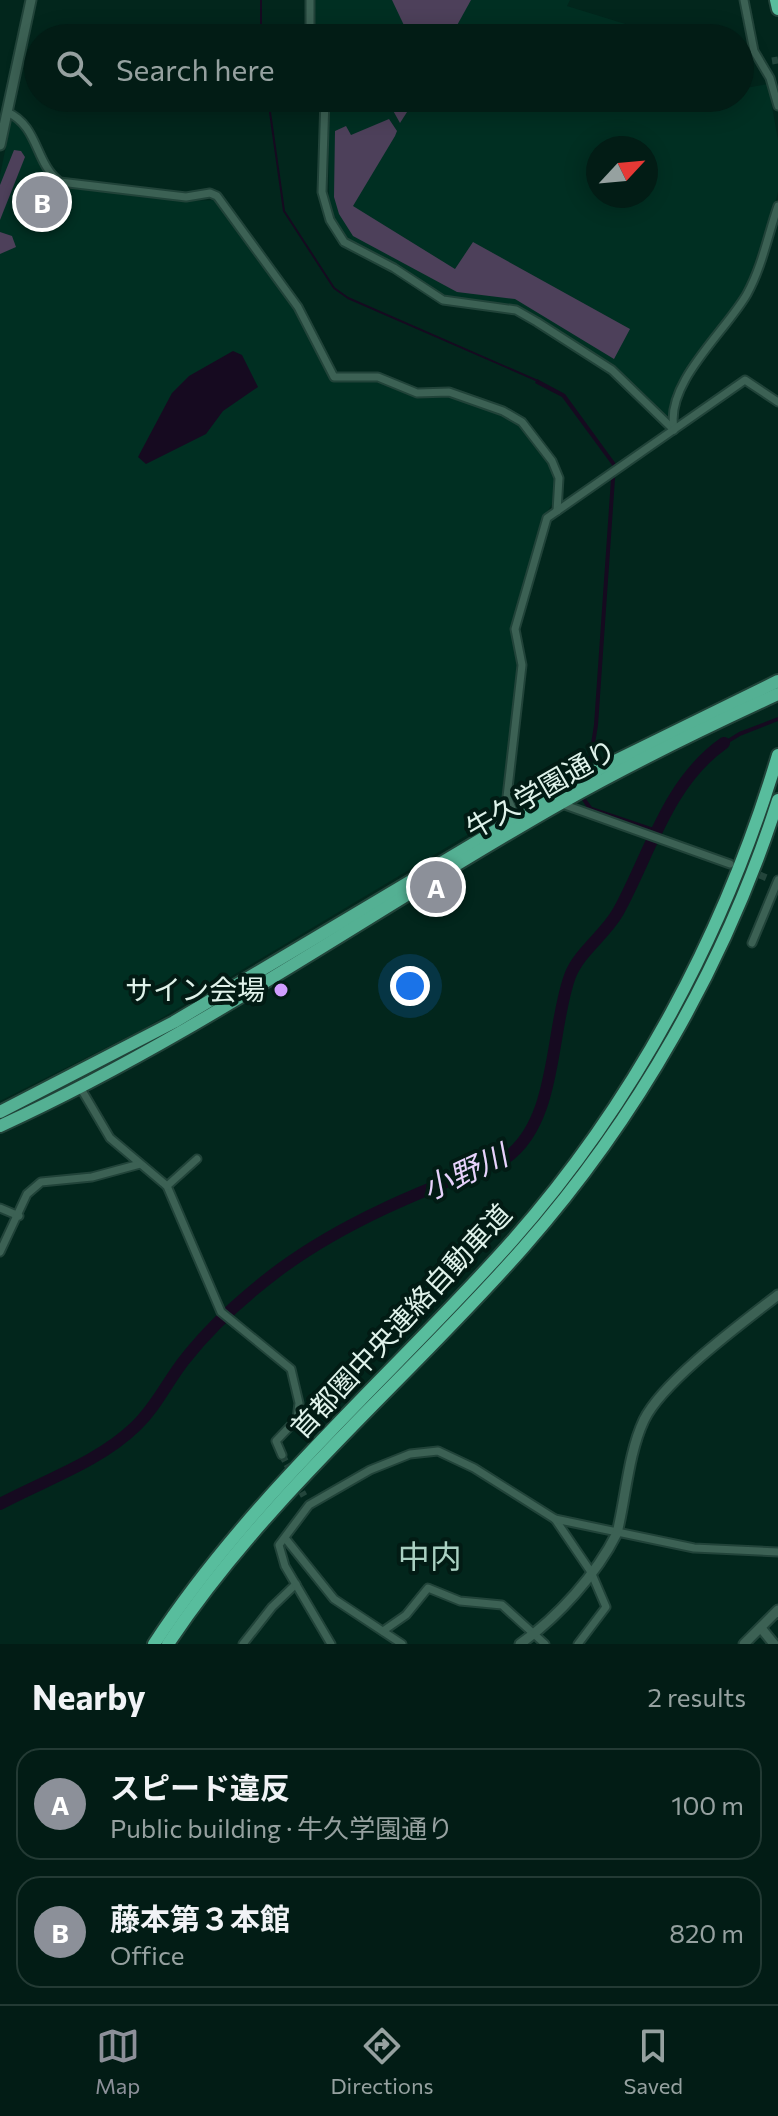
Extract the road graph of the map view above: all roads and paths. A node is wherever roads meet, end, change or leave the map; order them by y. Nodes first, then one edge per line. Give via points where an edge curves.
1 (31, 0) edge
2 (310, 0) edge
3 (744, 0) edge
4 (776, 0) edge
5 (778, 9) edge
6 (26, 24) edge
7 (310, 24) edge
8 (749, 24) edge
9 (24, 33) edge
10 (754, 51) edge
11 (772, 61) dead end
12 (761, 66) junction
13 (778, 106) edge
14 (7, 112) junction
15 (325, 112) edge
16 (0, 145) edge
17 (778, 206) edge
18 (778, 402) edge
19 (674, 430) junction
20 (557, 511) junction
21 (778, 681) edge
22 (778, 694) edge
23 (778, 755) edge
24 (778, 800) edge
25 (560, 803) junction
26 (518, 822) junction
27 (730, 864) dead end
28 (767, 878) tunnel mouth
29 (778, 881) edge
30 (752, 943) dead end
31 (80, 1087) junction
32 (0, 1112) edge
33 (0, 1126) edge
34 (197, 1159) dead end
35 (140, 1164) junction
36 (167, 1186) junction
37 (0, 1208) edge
38 (19, 1216) junction
39 (0, 1252) edge
40 (778, 1295) edge
41 (282, 1455) dead end
42 (304, 1496) tunnel mouth
43 (309, 1505) junction
44 (555, 1519) junction
45 (617, 1533) junction
46 (285, 1538) junction
47 (778, 1552) edge
48 (591, 1572) junction
49 (296, 1584) junction
50 (778, 1610) edge
51 (761, 1628) junction
52 (383, 1631) junction
53 (535, 1633) junction
54 (154, 1644) edge
55 (168, 1644) edge
56 (243, 1644) edge
57 (331, 1644) edge
58 (402, 1644) edge
59 (520, 1644) edge
60 (545, 1644) edge
61 (578, 1644) edge
62 (744, 1644) edge
63 (774, 1644) edge

1 - 6 street
2 - 7 street
3 - 8 street
4 - 5 highway
9 - 14 street
10 - 12 street
11 - 12 street
12 - 13 street
14 - 16 street
14 - 20 street via 24,122 60,182 217,196 298,307 334,377 378,377 417,393 449,392 522,422 552,461 560,486
15 - 19 street via 322,192 344,242 443,300 516,310 612,370
17 - 19 street via 745,297 681,387 674,405
18 - 19 street via 745,380
19 - 20 street
20 - 26 street via 547,518 515,629 522,665 507,790
21 - 26 highway, 牛久学園通り via 648,743
22 - 25 highway, 牛久学園通り
23 - 54 highway, 首都圏中央連絡自動車道 via 737,872 699,959 612,1110 515,1238 254,1516
24 - 55 highway, 首都圏中央連絡自動車道 via 698,991 658,1063 586,1169 495,1279 262,1523
25 - 26 highway, 牛久学園通り
25 - 27 street
26 - 31 highway, 牛久学園通り via 181,1032
26 - 32 highway, 牛久学園通り via 174,1022
28 - 29 street
29 - 30 street
31 - 33 highway, 牛久学園通り
31 - 35 street via 110,1138
34 - 36 street
35 - 36 street
35 - 38 street via 92,1177 41,1182 27,1194
36 - 41 street via 221,1312 291,1369 299,1403 297,1419 276,1441
37 - 38 street
38 - 39 street
40 - 45 street via 674,1383 649,1412 640,1430
42 - 43 street
43 - 44 street via 370,1470 410,1454 438,1451
43 - 46 street
44 - 45 street
44 - 48 street
45 - 47 street via 694,1548
45 - 48 street
46 - 49 street via 279,1545
46 - 52 street via 334,1599
48 - 53 street
48 - 61 street via 606,1607
49 - 56 street
49 - 57 street
50 - 51 street
51 - 62 street
51 - 63 street
52 - 53 street via 406,1615 428,1588 460,1601 502,1605
52 - 58 street
53 - 59 street
53 - 60 street

